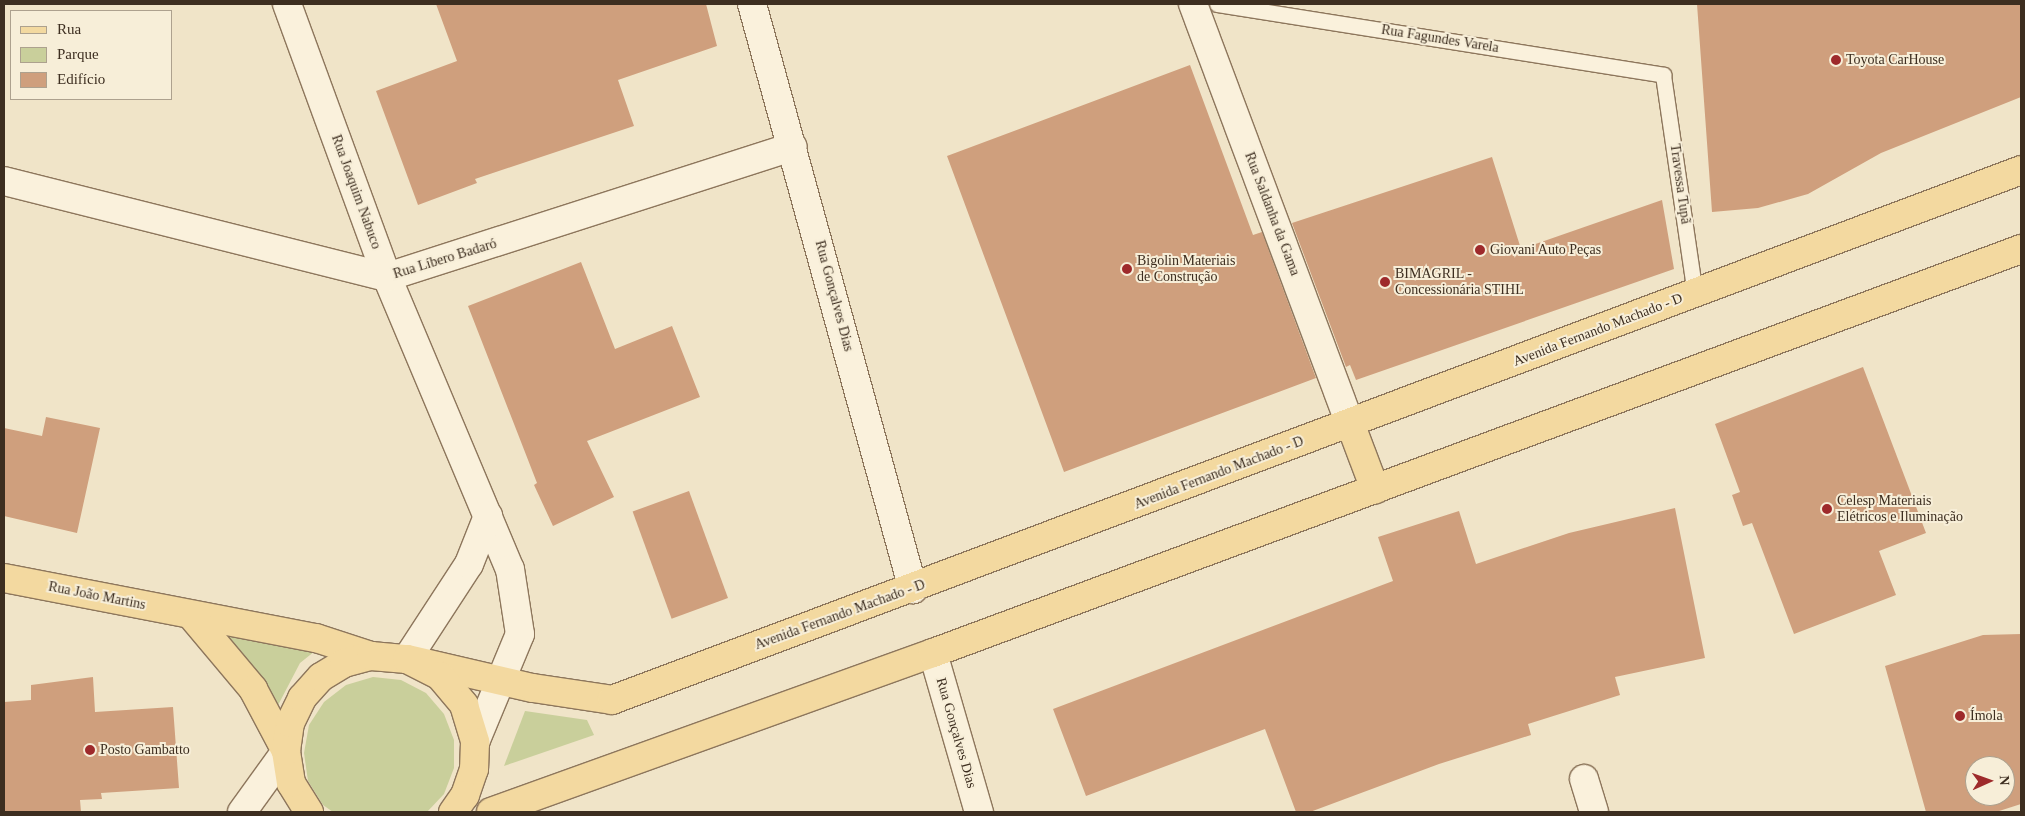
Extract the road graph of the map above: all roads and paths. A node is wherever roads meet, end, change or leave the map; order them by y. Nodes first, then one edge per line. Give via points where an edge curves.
1 (287, 4) edge
2 (752, 4) edge
3 (1193, 4) edge
4 (1217, 4) edge
5 (1664, 74) joint
6 (793, 147) junction
7 (2021, 170) edge
8 (4, 181) edge
9 (2021, 249) edge
10 (387, 277) junction
11 (1695, 294) junction
12 (1350, 423) junction
13 (1375, 490) junction
14 (488, 516) junction
15 (4, 578) edge
16 (913, 589) junction
17 (191, 615) junction
18 (933, 653) junction
19 (371, 656) junction
20 (407, 659) junction
21 (503, 681) junction
22 (475, 742) junction
23 (286, 751) junction
24 (1584, 779) dead end
25 (242, 812) edge
26 (309, 812) edge
27 (453, 812) edge
28 (491, 812) edge
29 (980, 812) edge
30 (1594, 812) edge

1 - 10 street, Rua Joaquim Nabuco
2 - 6 street, Rua Gonçalves Dias
3 - 12 street, Rua Saldanha da Gama
4 - 5 lane, Rua Fagundes Varela
5 - 11 lane, Travessa Tupã
6 - 10 street, Rua Líbero Badaró
6 - 16 street, Rua Gonçalves Dias
7 - 11 main road, Avenida Fernando Machado - D
8 - 10 street, Rua Líbero Badaró
9 - 13 main road
10 - 14 street, Rua Joaquim Nabuco
11 - 12 main road, Avenida Fernando Machado - D
12 - 13 main road
12 - 16 main road, Avenida Fernando Machado - D
13 - 18 main road
14 - 20 street via 469,564
14 - 21 street, Rua Joaquim Nabuco via 510,570 520,634
15 - 17 main road, Rua João Martins
16 - 21 main road, Avenida Fernando Machado - D via 612,700
17 - 19 main road, Rua João Martins via 316,638
17 - 23 main road via 253,689
18 - 28 main road
18 - 29 street, Rua Gonçalves Dias
19 - 20 main road
19 - 23 main road via 344,663 320,677 302,698 290,723
20 - 21 main road, Avenida Fernando Machado - D
20 - 22 main road via 440,676 464,705
21 - 22 street, Rua Joaquim Nabuco
22 - 27 main road via 474,769 465,795
23 - 25 street
23 - 26 main road via 292,783
24 - 30 street

